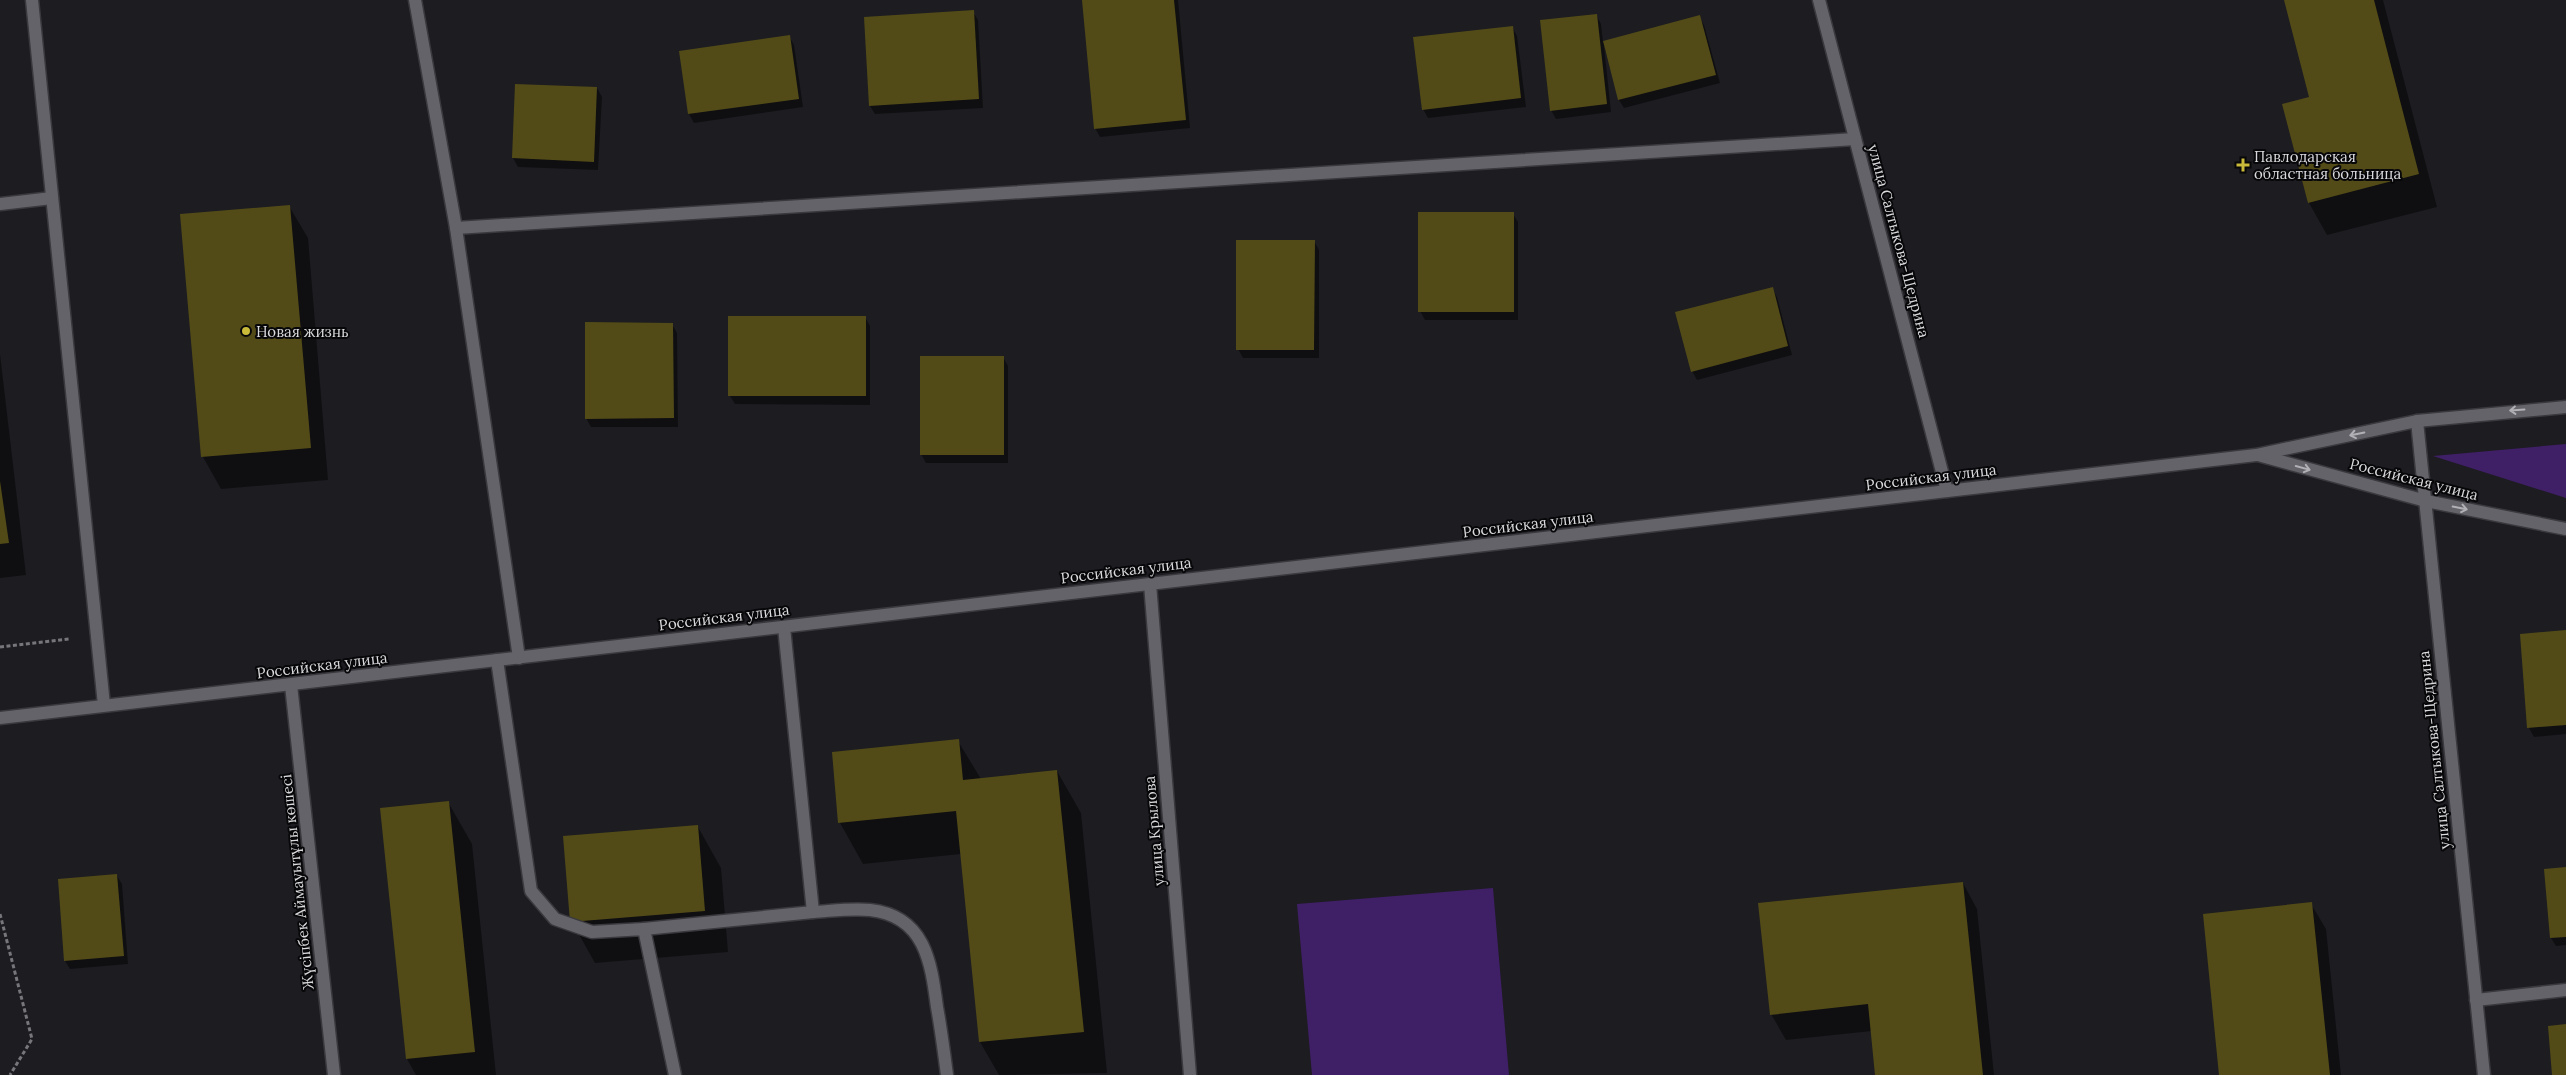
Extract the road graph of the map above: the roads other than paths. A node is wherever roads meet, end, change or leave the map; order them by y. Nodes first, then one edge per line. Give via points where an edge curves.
1 (32, 0) edge
2 (415, 0) edge
3 (1819, 0) edge
4 (1855, 139) junction
5 (52, 198) junction
6 (0, 204) edge
7 (456, 228) junction
8 (2566, 406) edge
9 (2417, 421) junction
10 (2256, 455) junction
11 (1947, 491) junction
12 (2426, 501) junction
13 (2566, 529) edge
14 (1150, 584) junction
15 (784, 627) junction
16 (519, 658) junction
17 (497, 660) junction
18 (291, 685) junction
19 (104, 705) junction
20 (0, 718) edge
21 (813, 912) junction
22 (644, 929) junction
23 (2566, 990) edge
24 (2476, 1000) junction
25 (334, 1075) edge
26 (674, 1075) edge
27 (947, 1075) edge
28 (1190, 1075) edge
29 (2484, 1075) edge

1 - 5 street
2 - 7 street
3 - 4 street, улица Салтыкова-Щедрина
4 - 7 street
4 - 11 street, улица Салтыкова-Щедрина
5 - 6 street
5 - 19 street
7 - 16 street
8 -> 9 street, Российская улица
9 -> 10 street, Российская улица
9 - 12 street, улица Салтыкова-Щедрина
10 - 11 street, Российская улица
10 -> 12 street, Российская улица
11 - 14 street, Российская улица
12 -> 13 street, Российская улица
12 - 24 street, улица Салтыкова-Щедрина
14 - 15 street, Российская улица
14 - 28 street, улица Крылова
15 - 16 street, Российская улица
15 - 21 street
16 - 17 street, Российская улица
17 - 18 street, Российская улица
17 - 22 street via 531,891 555,920 592,932
18 - 19 street, Российская улица
18 - 25 street, Жүсіпбек Аймауытұлы көшесі
19 - 20 street, Российская улица
21 - 22 street
21 - 27 street via 871,910 894,917 912,928 926,948 932,970
22 - 26 street
23 - 24 street
24 - 29 street, улица Салтыкова-Щедрина

